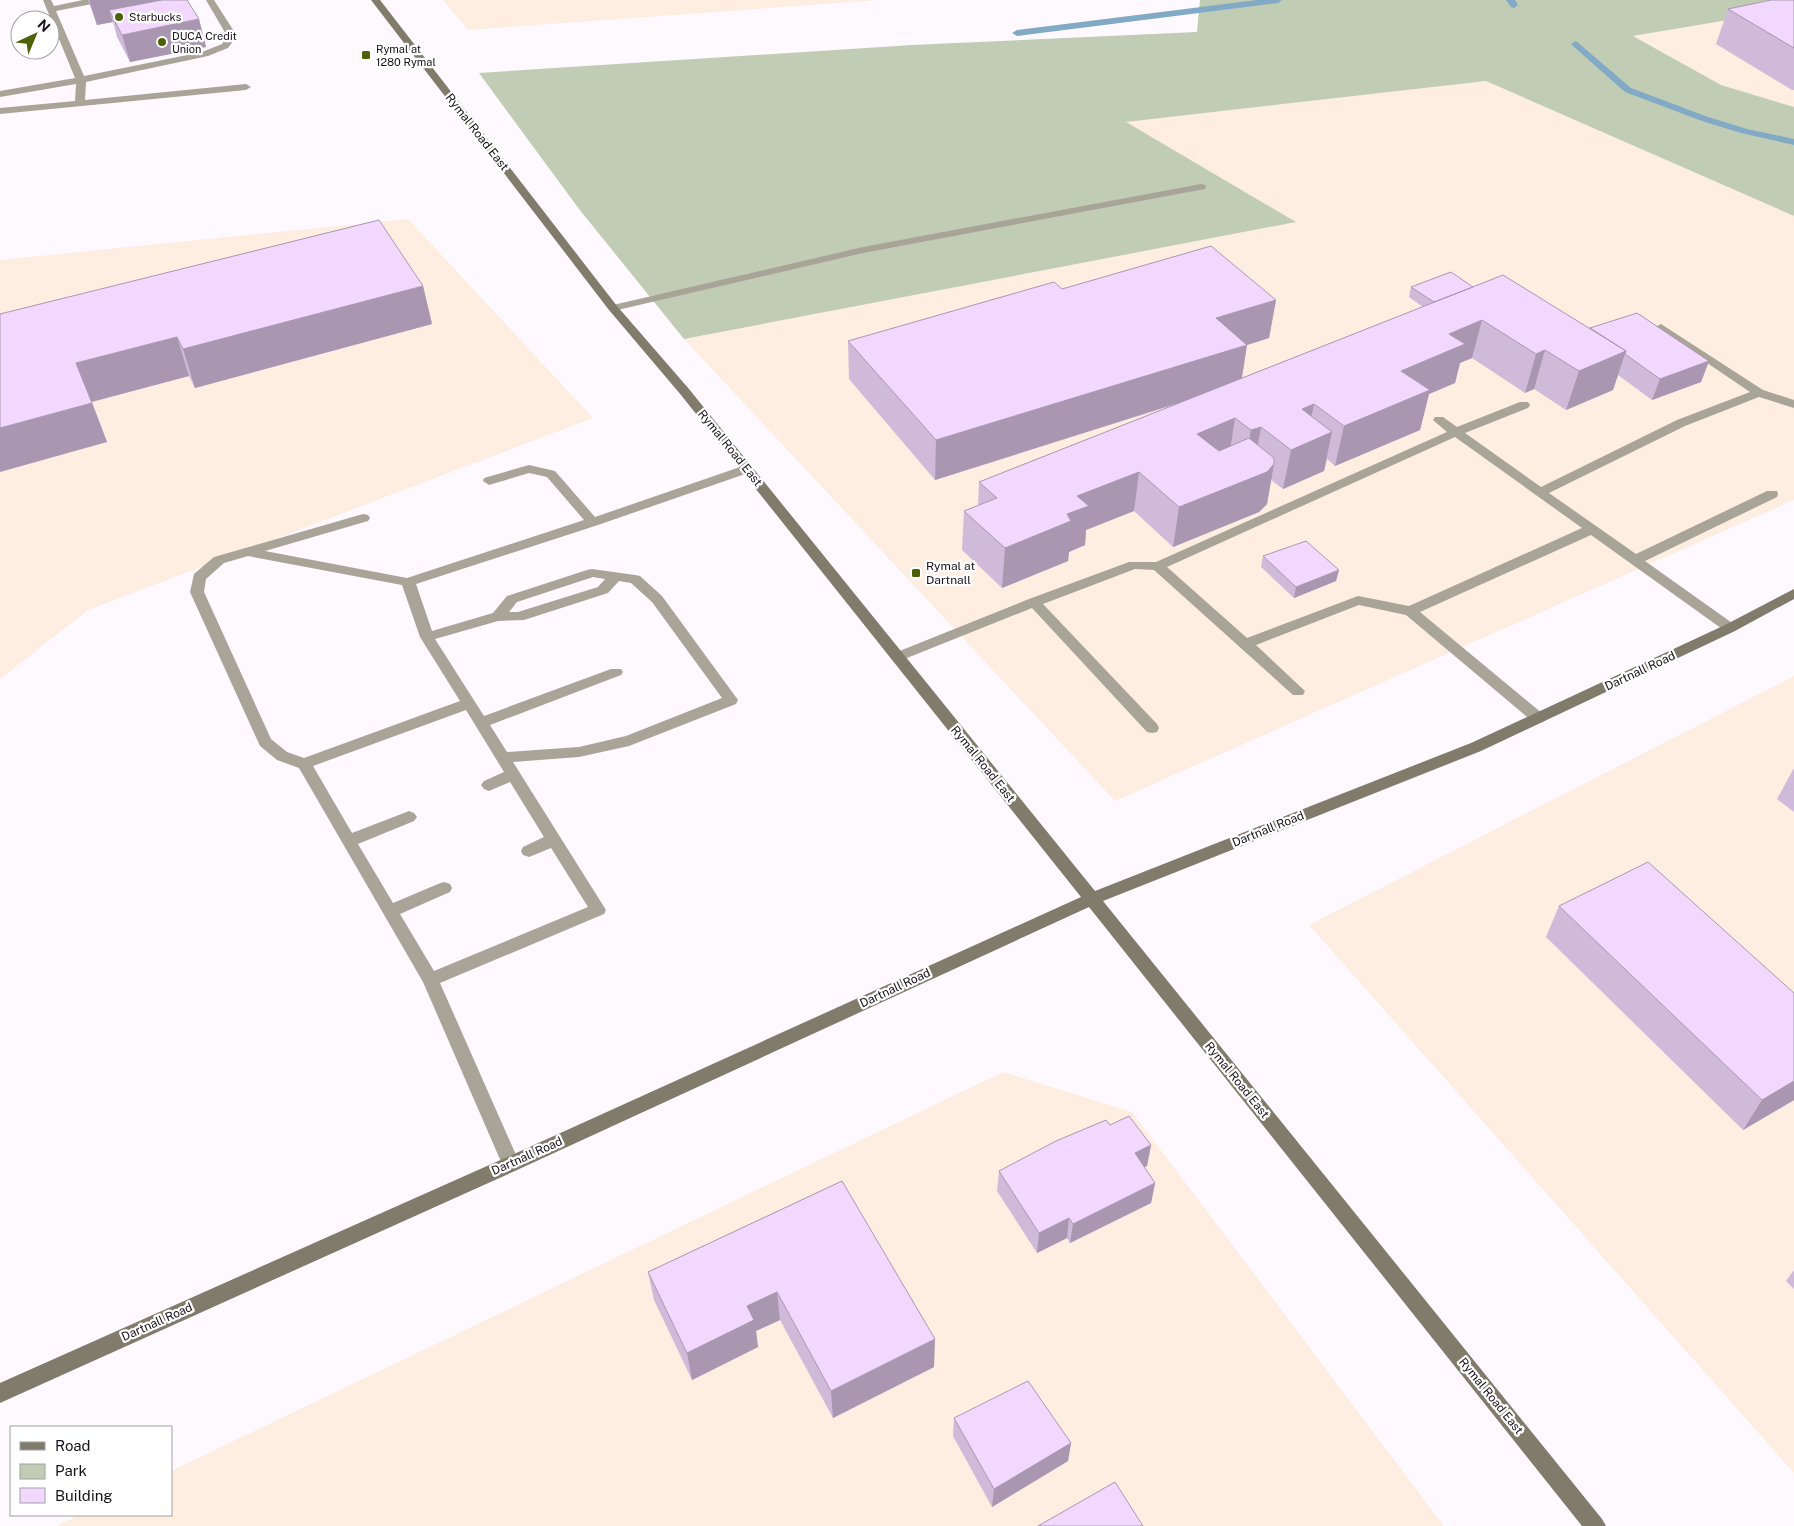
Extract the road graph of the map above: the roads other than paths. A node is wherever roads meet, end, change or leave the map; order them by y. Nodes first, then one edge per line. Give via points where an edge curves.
1 (97, 0) edge
2 (210, 0) edge
3 (375, 0) edge
4 (49, 4) edge
5 (81, 80) junction
6 (246, 87) dead end
7 (0, 94) edge
8 (80, 102) junction
9 (0, 111) edge
10 (1201, 187) dead end
11 (613, 308) junction
12 (1661, 327) edge
13 (1759, 393) junction
14 (1794, 404) edge
15 (1524, 405) dead end
16 (1439, 420) dead end
17 (1457, 432) junction
18 (747, 469) junction
19 (489, 481) dead end
20 (1541, 492) junction
21 (1772, 494) dead end
22 (363, 518) dead end
23 (593, 522) junction
24 (1592, 529) junction
25 (249, 552) junction
26 (1635, 560) junction
27 (1158, 566) junction
28 (616, 576) junction
29 (408, 582) junction
30 (1794, 593) edge
31 (1034, 602) junction
32 (1410, 611) junction
33 (498, 616) junction
34 (1730, 628) junction
35 (427, 637) junction
36 (1246, 644) junction
37 (897, 657) junction
38 (616, 672) dead end
39 (1298, 691) dead end
40 (468, 704) junction
41 (1538, 718) junction
42 (481, 724) junction
43 (1152, 728) dead end
44 (502, 758) junction
45 (304, 764) junction
46 (512, 775) junction
47 (489, 785) dead end
48 (409, 817) dead end
49 (553, 840) junction
50 (349, 841) junction
51 (529, 851) dead end
52 (444, 888) dead end
53 (1092, 899) junction
54 (390, 911) junction
55 (430, 980) junction
56 (511, 1164) junction
57 (0, 1393) edge
58 (1595, 1526) edge

1 - 4 lane
2 - 5 lane via 232,36 225,46 205,54
3 - 11 main road, Rymal Road East
4 - 5 lane
5 - 7 lane
5 - 8 lane
6 - 8 lane
8 - 9 lane
10 - 11 lane via 863,250
11 - 18 main road, Rymal Road East
12 - 13 lane
13 - 14 lane
13 - 20 lane via 1681,423
15 - 17 lane
16 - 17 lane
17 - 20 lane
17 - 27 lane
18 - 23 lane
18 - 37 main road, Rymal Road East
19 - 23 lane via 529,469 551,474
20 - 24 lane
21 - 26 lane
22 - 25 lane
23 - 29 lane
24 - 26 lane
24 - 32 lane
25 - 29 lane
25 - 45 lane via 219,560 199,577 197,592 265,742 282,756
26 - 34 lane
27 - 31 lane via 1134,565
27 - 36 lane
28 - 33 lane via 603,590 520,617
28 - 33 lane via 592,573 512,599
28 - 44 lane via 634,579 657,599 731,700 630,741 579,752
29 - 35 lane
30 - 34 main road, Dartnall Road
31 - 37 lane
31 - 43 lane
32 - 36 lane via 1358,600
32 - 41 lane
33 - 35 lane
34 - 41 main road, Dartnall Road
35 - 40 lane
36 - 39 lane
37 - 53 main road, Rymal Road East
38 - 42 lane
40 - 42 lane
40 - 45 lane
41 - 53 main road, Dartnall Road via 1476,747
42 - 44 lane
44 - 46 lane
45 - 50 lane
46 - 47 lane
46 - 49 lane
48 - 50 lane
49 - 51 lane
49 - 55 lane via 598,910
50 - 54 lane
52 - 54 lane
53 - 56 main road, Dartnall Road
53 - 58 main road, Rymal Road East
54 - 55 lane
55 - 56 lane
56 - 57 main road, Dartnall Road

